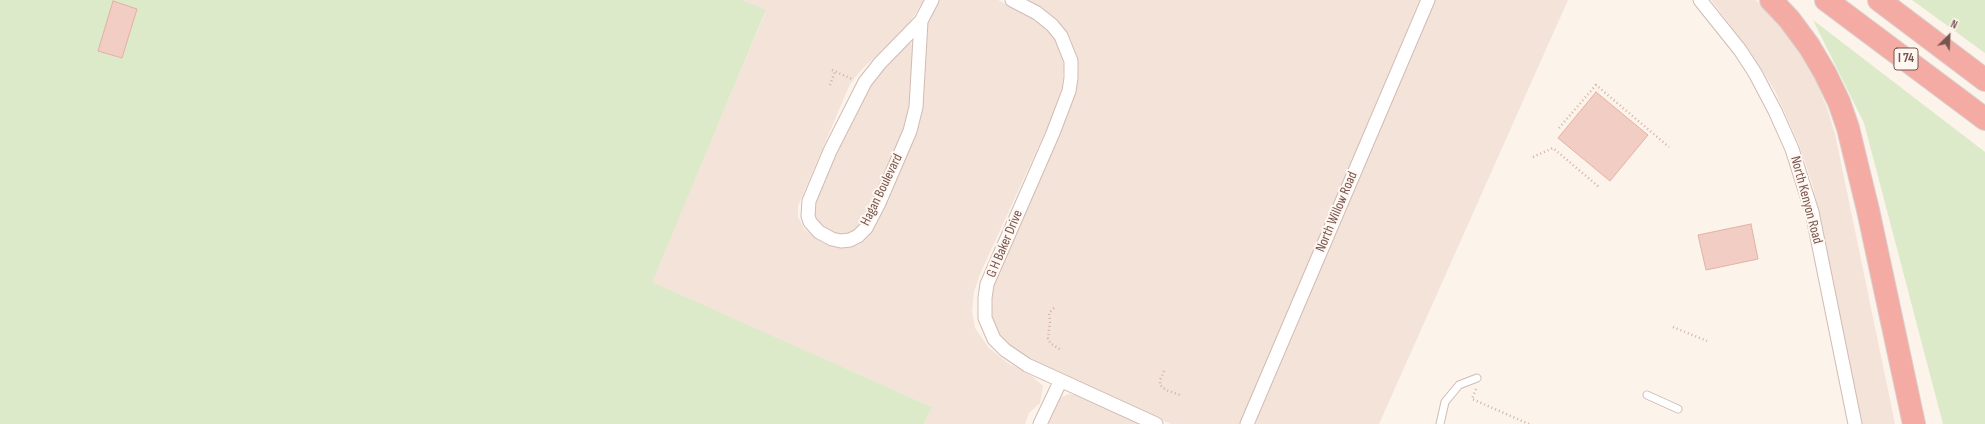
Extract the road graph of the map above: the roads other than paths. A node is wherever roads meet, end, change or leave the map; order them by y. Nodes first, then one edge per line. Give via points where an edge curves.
1 (932, 0) edge
2 (1012, 0) edge
3 (1428, 0) edge
4 (1700, 0) edge
5 (1771, 0) edge
6 (1826, 0) edge
7 (1879, 0) edge
8 (921, 21) junction
9 (1985, 80) edge
10 (1985, 119) edge
11 (1477, 378) dead end
12 (1060, 382) junction
13 (1646, 395) dead end
14 (1678, 409) dead end
15 (1040, 424) edge
16 (1156, 424) edge
17 (1247, 424) edge
18 (1440, 424) edge
19 (1855, 424) edge
20 (1914, 424) edge

1 - 8 street, Hagan Boulevard
2 - 12 street, G H Baker Drive via 1037,13 1061,36 1071,61 1071,78 1069,91 1053,134 987,284 985,318 994,338 1005,350
3 - 17 street, North Willow Road
4 - 19 street, North Kenyon Road via 1755,73 1792,149 1812,212
5 - 20 highway via 1809,46 1842,109 1868,210
6 - 10 highway, I 74
7 - 9 highway, I 74
8 - 8 street, Hagan Boulevard via 880,63 864,85 830,151 809,201 810,222 819,232 832,239 850,240 866,228 910,131 916,107
11 - 18 lane via 1459,385 1445,402
12 - 15 street
12 - 16 street, G H Baker Drive
13 - 14 lane

